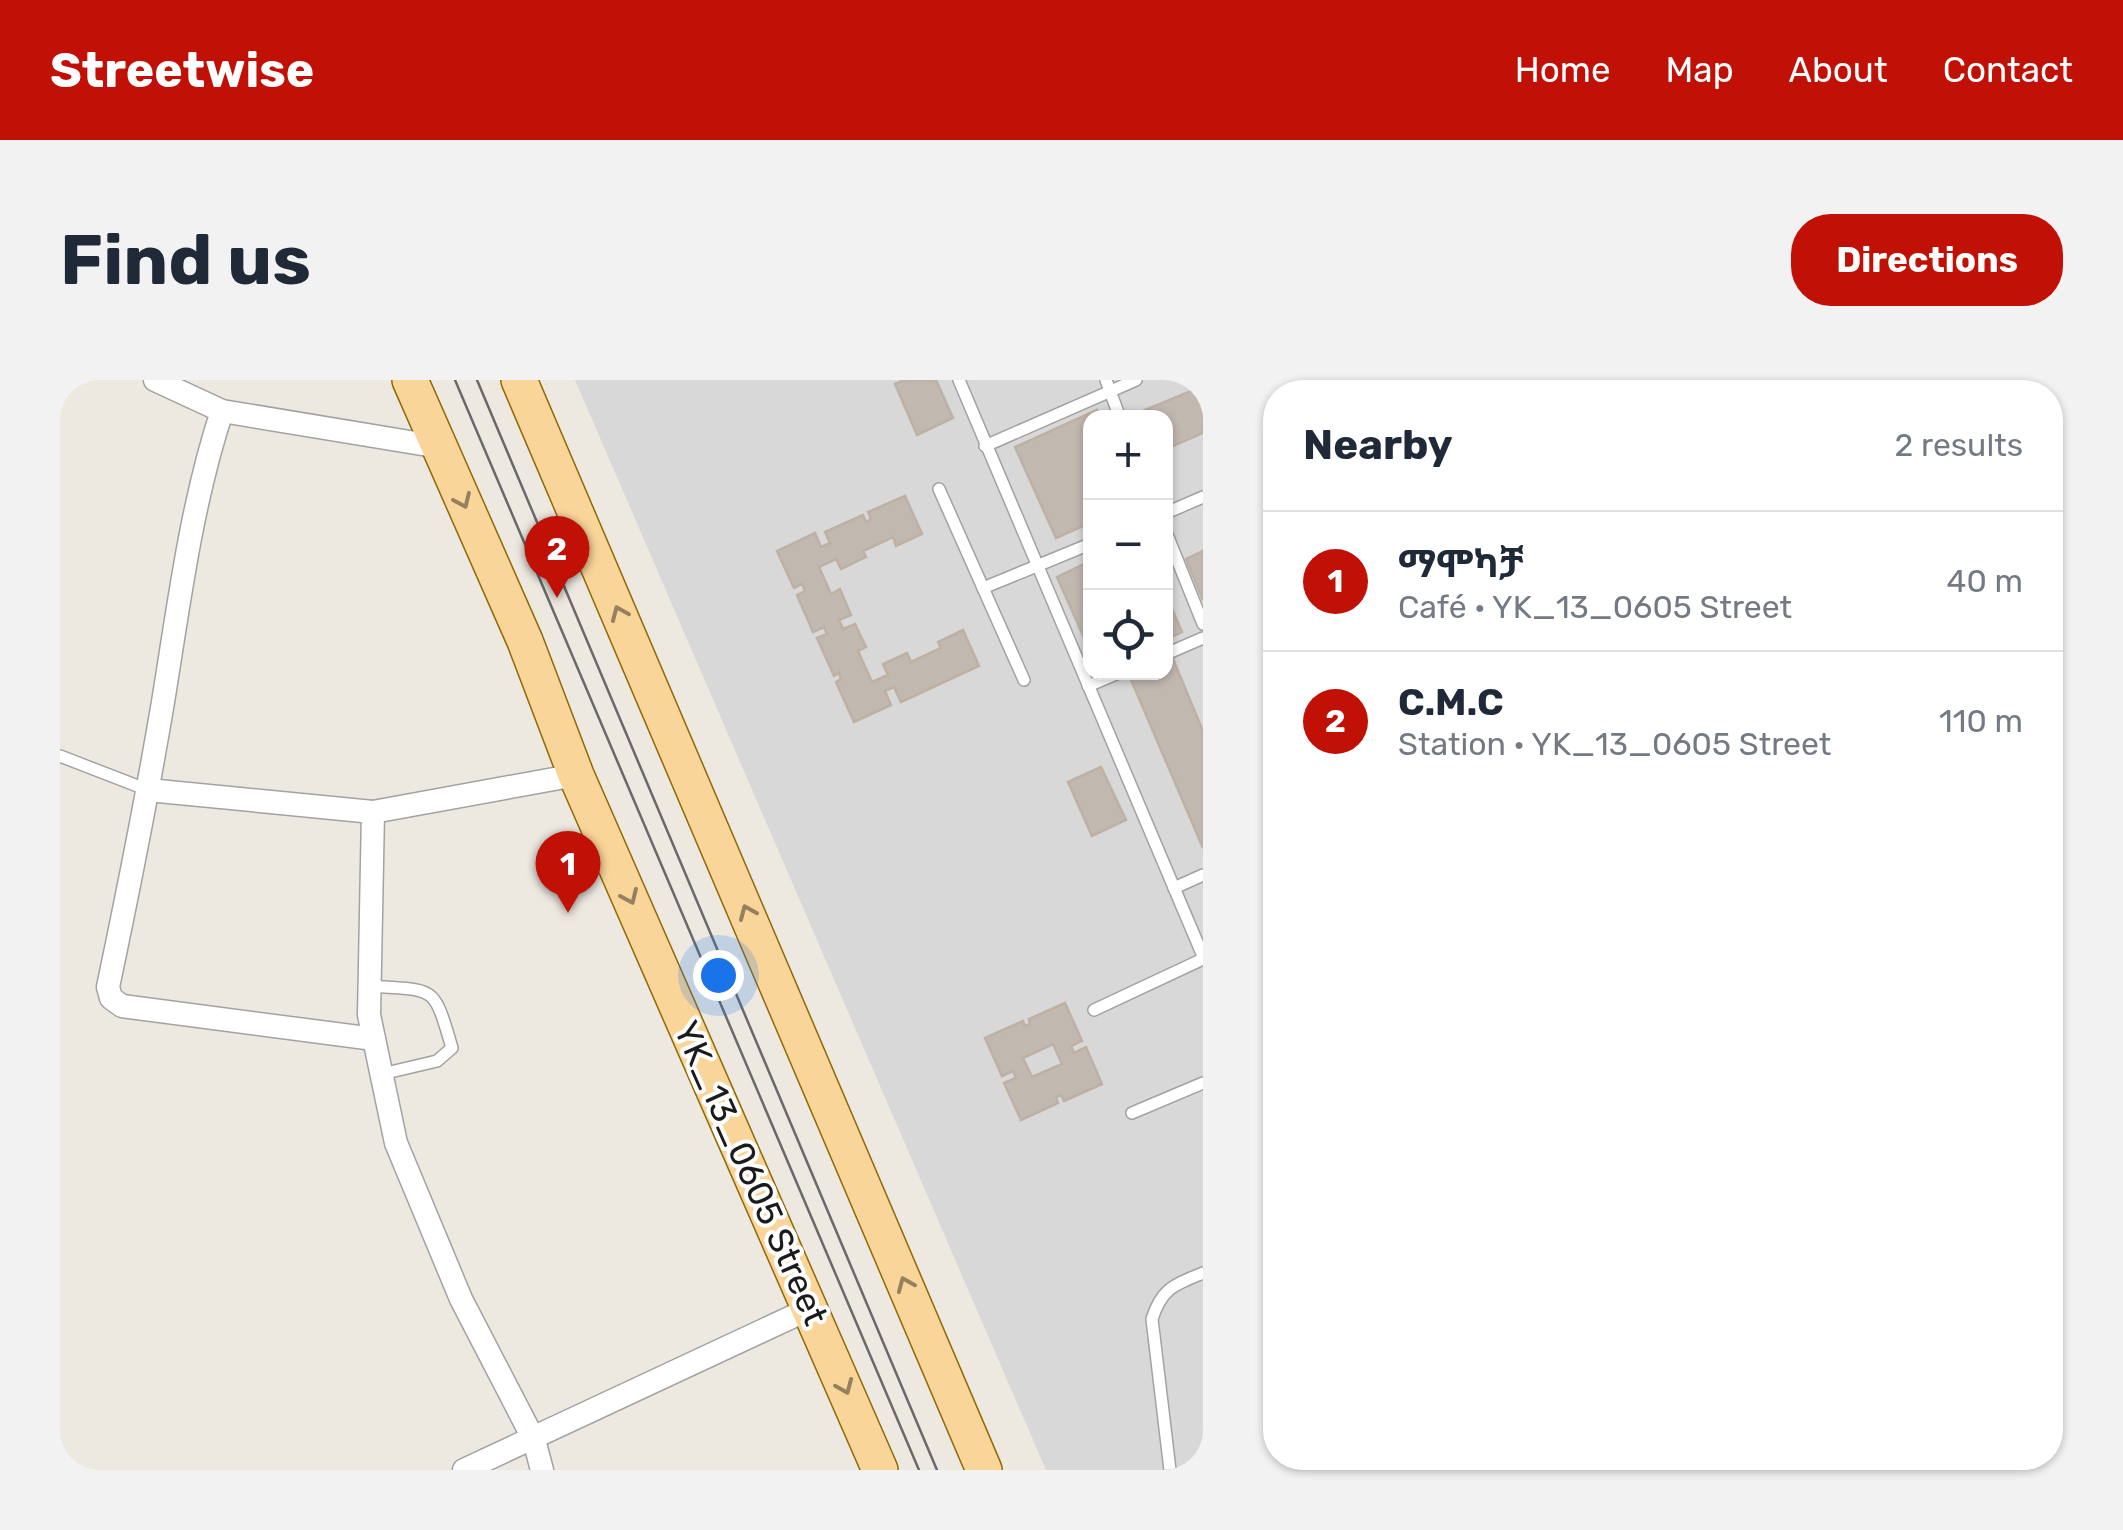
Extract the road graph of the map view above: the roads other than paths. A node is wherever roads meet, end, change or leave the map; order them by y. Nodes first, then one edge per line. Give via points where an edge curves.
1 (155, 380) edge
2 (410, 380) edge
3 (520, 380) edge
4 (959, 380) edge
5 (1136, 380) edge
6 (1108, 385) edge
7 (1117, 410) edge
8 (222, 411) junction
9 (985, 446) junction
10 (440, 447) junction
11 (939, 490) dead end
12 (1203, 497) edge
13 (1173, 509) edge
14 (1083, 547) edge
15 (1173, 549) edge
16 (1037, 566) junction
17 (983, 588) junction
18 (1203, 624) edge
19 (1203, 638) edge
20 (1173, 651) edge
21 (1024, 680) dead end
22 (1102, 680) edge
23 (1088, 686) junction
24 (60, 756) edge
25 (576, 775) junction
26 (148, 790) junction
27 (373, 812) junction
28 (1203, 875) edge
29 (1174, 888) junction
30 (1203, 958) edge
31 (370, 986) junction
32 (1094, 1010) dead end
33 (374, 1040) junction
34 (382, 1074) junction
35 (1203, 1082) edge
36 (1132, 1113) dead end
37 (1203, 1273) edge
38 (811, 1308) junction
39 (534, 1440) junction
40 (464, 1470) edge
41 (542, 1470) edge
42 (880, 1470) edge
43 (984, 1470) edge
44 (1170, 1470) edge

1 - 8 street
2 - 10 main road, YK_13_0605 Street
43 -> 3 main road
4 - 9 lane
5 - 6 lane
6 - 7 lane
6 - 9 lane
8 - 10 street
8 - 26 street via 195,512
9 - 16 lane
10 -> 25 main road, YK_13_0605 Street
11 - 17 lane
12 - 13 lane
14 - 16 lane
15 - 18 lane
16 - 17 lane
16 - 23 lane
17 - 21 lane
19 - 20 lane
22 - 23 lane
23 - 29 lane
24 - 26 lane
25 - 27 street
25 -> 38 main road, YK_13_0605 Street
26 - 27 street
26 - 33 street via 108,986 111,998 122,1006
27 - 31 street
28 - 29 lane
29 - 30 lane
30 - 32 lane
31 - 33 street
31 - 34 lane via 424,990 439,1002 452,1048 437,1061
33 - 34 street
34 - 39 street via 396,1143 454,1282
35 - 36 lane
37 - 44 lane via 1158,1299 1152,1319
38 - 39 street
38 -> 42 main road, YK_13_0605 Street
39 - 40 street
39 - 41 street

